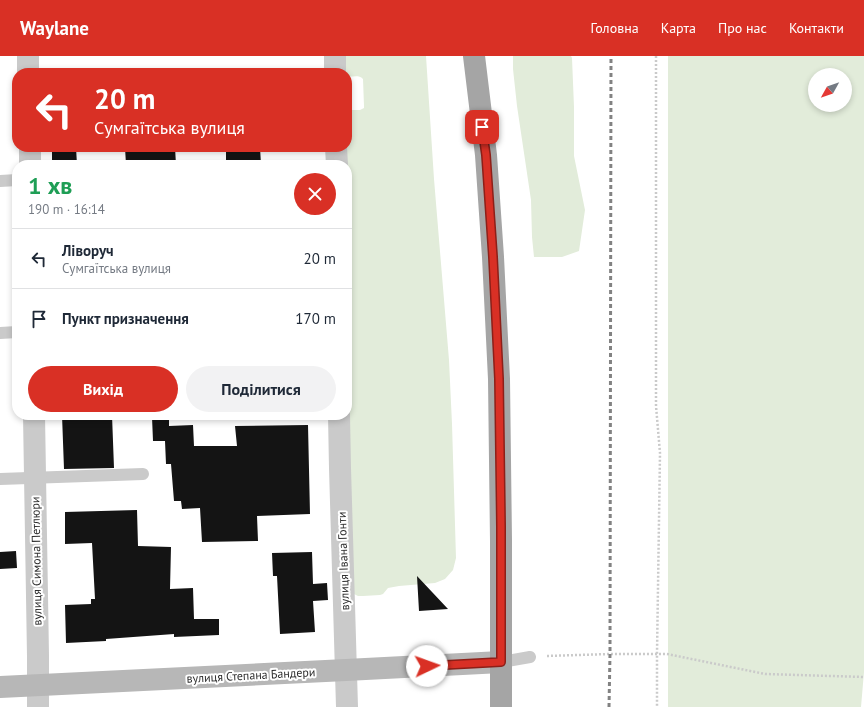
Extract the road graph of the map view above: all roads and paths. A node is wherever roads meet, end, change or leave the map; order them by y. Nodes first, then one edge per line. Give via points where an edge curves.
1 (28, 56) edge
2 (335, 56) edge
3 (474, 56) edge
4 (656, 56) edge
5 (28, 68) edge
6 (336, 68) edge
7 (12, 180) edge
8 (0, 181) edge
9 (12, 332) edge
10 (0, 333) edge
11 (34, 420) edge
12 (339, 420) edge
13 (143, 474) dead end
14 (35, 478) junction
15 (0, 479) edge
16 (657, 654) junction
17 (530, 657) joint
18 (501, 662) junction
19 (346, 670) junction
20 (864, 677) edge
21 (38, 685) junction
22 (0, 687) edge
23 (38, 707) edge
24 (347, 707) edge
25 (502, 707) edge
26 (657, 707) edge

1 - 5 street
2 - 6 street
3 - 18 main road via 486,155 499,379
4 - 16 path via 656,406 660,452
7 - 8 lane
9 - 10 lane
11 - 14 street, вулиця Симона Петлюри
12 - 19 street, вулиця Івана Гонти
13 - 14 lane
14 - 15 lane
14 - 21 street, вулиця Симона Петлюри
16 - 17 path
16 - 20 path via 765,674
16 - 26 path
17 - 18 lane
18 - 19 street, вулиця Степана Бандери
18 - 25 main road
19 - 21 street, вулиця Степана Бандери
19 - 24 street, вулиця Івана Гонти
21 - 22 street, вулиця Степана Бандери
21 - 23 street, вулиця Симона Петлюри

